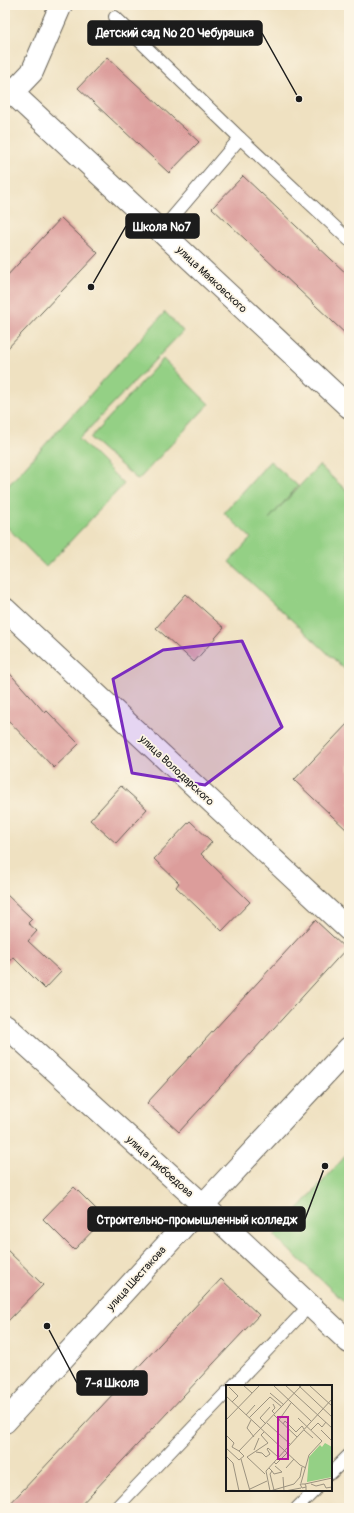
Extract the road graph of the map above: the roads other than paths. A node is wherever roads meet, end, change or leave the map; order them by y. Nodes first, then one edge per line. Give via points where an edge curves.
1 (61, 5) edge
2 (115, 17) dead end
3 (9, 89) edge
4 (240, 138) junction
5 (161, 231) junction
6 (349, 240) edge
7 (349, 407) edge
8 (5, 609) edge
9 (349, 930) edge
10 (5, 1025) edge
11 (349, 1048) edge
12 (203, 1205) junction
13 (310, 1305) junction
14 (349, 1342) edge
15 (234, 1385) edge
16 (226, 1393) edge
17 (5, 1422) edge
18 (349, 1455) edge
19 (332, 1472) edge
20 (314, 1491) edge
21 (116, 1508) edge
22 (297, 1508) edge

1 - 3 street via 32,72
2 - 4 lane
3 - 5 street, улица Маяковского
4 - 5 lane
4 - 6 lane
5 - 7 street, улица Маяковского
8 - 9 street, улица Володарского
10 - 12 street, улица Грибоедова
11 - 12 street, улица Шестакова
12 - 13 street, улица Грибоедова
12 - 17 street, улица Шестакова
13 - 14 street, улица Грибоедова
13 - 15 lane
16 - 21 lane
18 - 19 lane
20 - 22 lane

